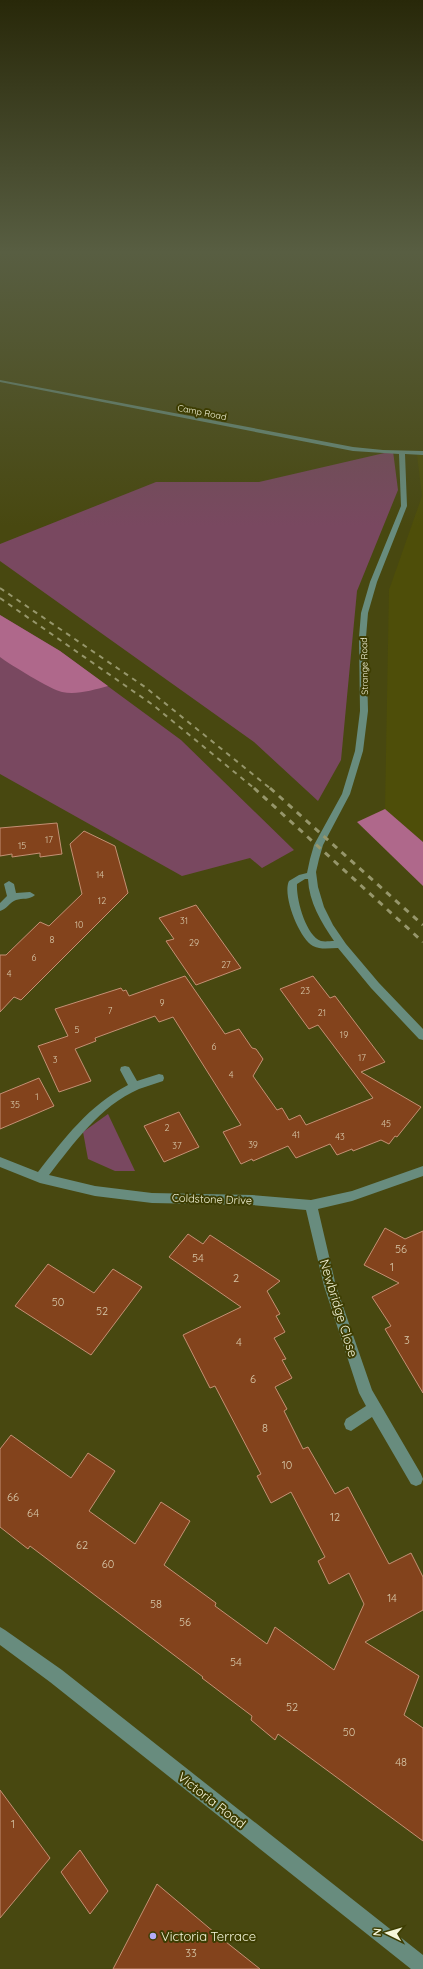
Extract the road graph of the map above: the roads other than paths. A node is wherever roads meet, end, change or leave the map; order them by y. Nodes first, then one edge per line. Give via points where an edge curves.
1 (0, 381) edge
2 (423, 453) edge
3 (402, 454) junction
4 (312, 875) junction
5 (9, 884) dead end
6 (30, 895) dead end
7 (12, 897) junction
8 (0, 908) edge
9 (340, 944) junction
10 (423, 1036) edge
11 (125, 1070) dead end
12 (158, 1078) dead end
13 (134, 1086) junction
14 (0, 1162) edge
15 (423, 1171) edge
16 (40, 1178) junction
17 (310, 1205) junction
18 (374, 1408) junction
19 (351, 1424) dead end
20 (416, 1479) dead end
21 (0, 1635) edge
22 (423, 1967) edge

1 - 3 street, Camp Road via 353,449
2 - 3 street, Camp Road
3 - 4 street, Strange Road via 406,491 404,506 370,592 363,628 364,702 362,736 357,760 348,791 316,852
4 - 9 street, Strange Road via 317,902
4 - 9 street via 292,883 294,902 300,919 312,940 325,945
5 - 7 street
6 - 7 street
7 - 8 street
9 - 10 street, Strange Road
11 - 13 street
12 - 13 street
13 - 16 street via 111,1101 79,1129
14 - 16 street, Coldstone Drive
15 - 17 street, Coldstone Drive via 352,1196
16 - 17 street, Coldstone Drive via 95,1190 152,1198 252,1200
17 - 18 street, Newbridge Close via 330,1286 366,1393
18 - 19 street
18 - 20 street, Newbridge Close
21 - 22 street, Victoria Road via 56,1676

